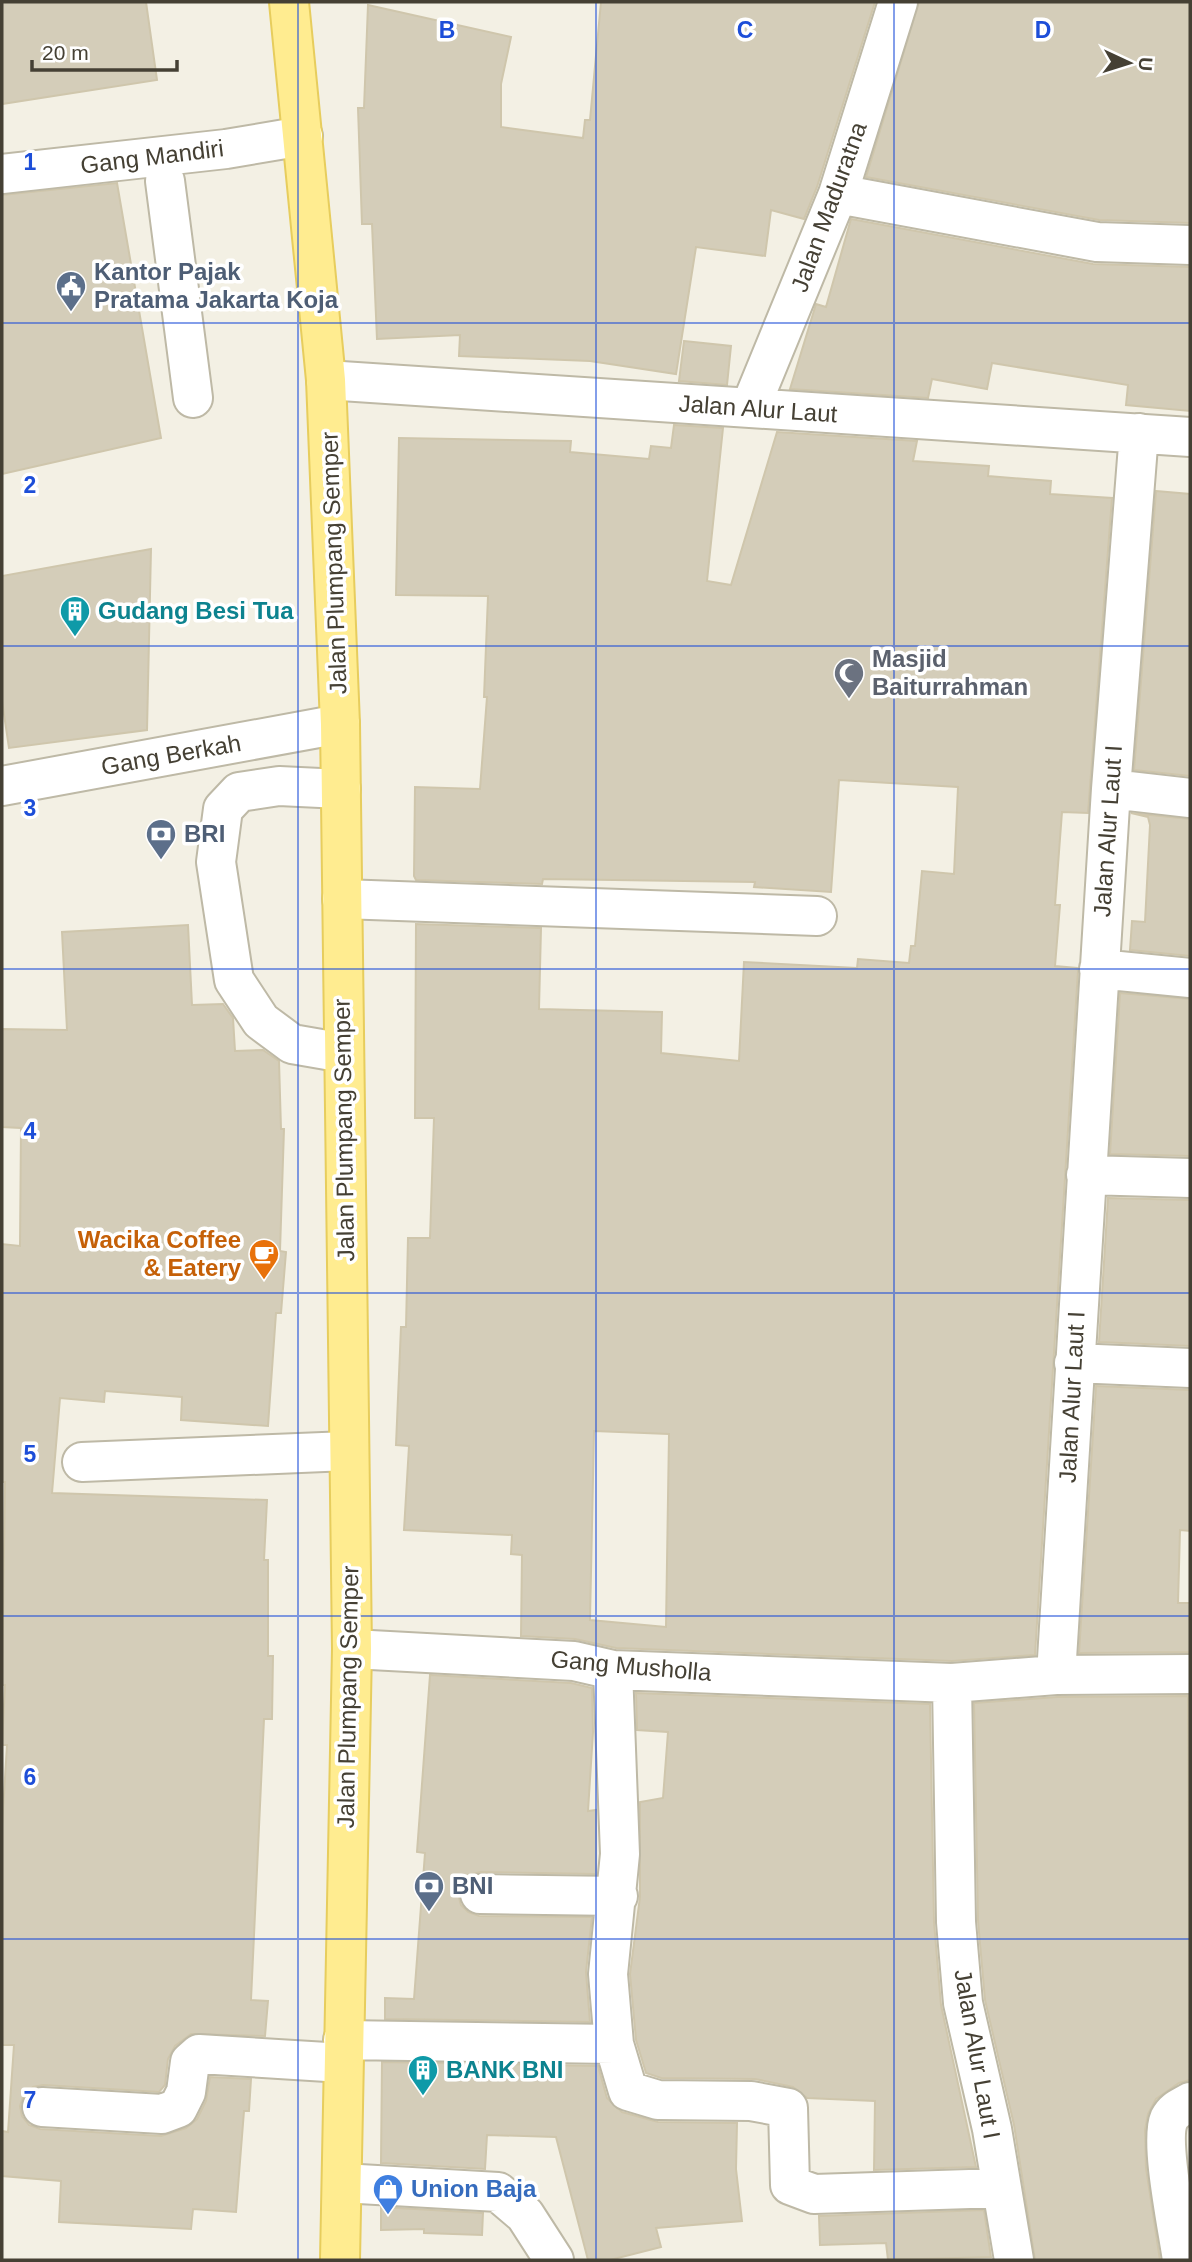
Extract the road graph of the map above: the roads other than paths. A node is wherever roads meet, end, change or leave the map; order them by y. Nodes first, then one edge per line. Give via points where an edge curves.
1 (289, 2) edge
2 (898, 2) edge
3 (304, 150) junction
4 (2, 174) edge
5 (838, 194) junction
6 (1190, 245) edge
7 (326, 380) junction
8 (193, 398) dead end
9 (750, 408) junction
10 (1139, 433) junction
11 (1190, 437) edge
12 (340, 724) junction
13 (2, 786) edge
14 (341, 789) junction
15 (1111, 789) junction
16 (1190, 798) edge
17 (342, 899) junction
18 (817, 916) dead end
19 (1099, 969) junction
20 (1190, 978) edge
21 (344, 1052) junction
22 (1086, 1175) junction
23 (1190, 1178) edge
24 (1074, 1363) junction
25 (1190, 1368) edge
26 (348, 1451) junction
27 (82, 1462) dead end
28 (352, 1649) junction
29 (613, 1670) junction
30 (1056, 1675) junction
31 (1190, 1680) edge
32 (952, 1683) junction
33 (480, 1894) dead end
34 (618, 1896) junction
35 (614, 2044) junction
36 (343, 2052) junction
37 (1190, 2102) edge
38 (42, 2107) dead end
39 (342, 2183) junction
40 (1001, 2188) junction
41 (340, 2260) edge
42 (554, 2260) edge
43 (1014, 2260) edge
44 (1182, 2260) edge

1 - 3 main road, Jalan Plumpang Semper
2 - 5 street, Jalan Maduratna
3 - 4 street, Gang Mandiri via 226,149
3 - 7 main road, Jalan Plumpang Semper
3 - 8 street via 149,183
5 - 6 street via 1097,242
5 - 9 street, Jalan Maduratna
7 - 9 street, Jalan Alur Laut
7 - 12 main road, Jalan Plumpang Semper
9 - 10 street, Jalan Alur Laut
10 - 11 street, Jalan Alur Laut
10 - 15 street, Jalan Alur Laut I
12 - 13 street, Gang Berkah
12 - 14 main road, Jalan Plumpang Semper
14 - 17 main road, Jalan Plumpang Semper
14 - 21 street via 279,786 239,792 223,809 216,862 234,980 261,1021 292,1044
15 - 16 street
15 - 19 street, Jalan Alur Laut I
17 - 18 street
17 - 21 main road, Jalan Plumpang Semper
19 - 20 street
19 - 22 street, Jalan Alur Laut I
21 - 26 main road, Jalan Plumpang Semper
22 - 23 street
22 - 24 street, Jalan Alur Laut I
24 - 25 street
24 - 30 street, Jalan Alur Laut I
26 - 27 street
26 - 28 main road, Jalan Plumpang Semper
28 - 29 street, Gang Musholla via 574,1661
28 - 36 main road, Jalan Plumpang Semper
29 - 32 street, Gang Musholla
29 - 34 street
30 - 31 street
30 - 32 street
32 - 40 street, Jalan Alur Laut I via 956,1922 964,2003
33 - 34 street
34 - 35 street via 608,1974
35 - 36 street
35 - 40 street via 628,2091 658,2100 751,2101 788,2108 790,2185 814,2194
36 - 38 street via 199,2054 190,2062 186,2092 178,2108 162,2114
36 - 39 main road, Jalan Plumpang Semper
37 - 44 street via 1175,2110 1165,2141
39 - 41 main road, Jalan Plumpang Semper
39 - 42 street via 498,2192 525,2215
40 - 43 street, Jalan Alur Laut I

